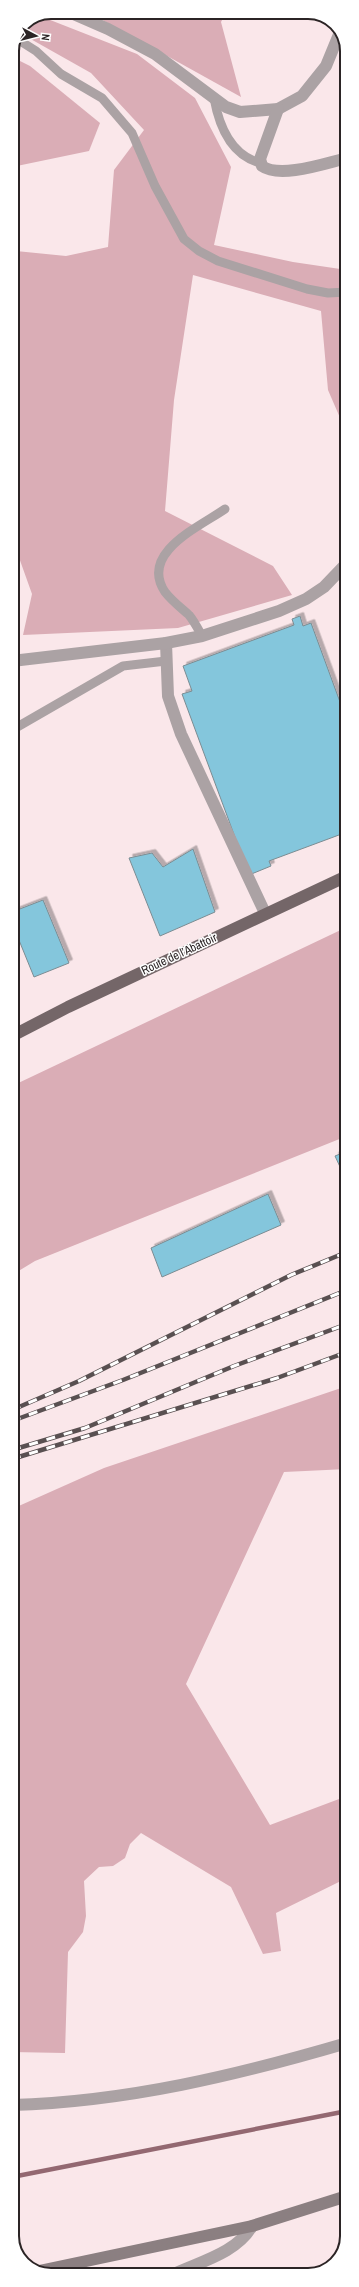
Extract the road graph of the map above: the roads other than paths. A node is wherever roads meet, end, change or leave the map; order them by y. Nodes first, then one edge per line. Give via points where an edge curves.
1 (85, 19) edge
2 (338, 40) edge
3 (21, 41) edge
4 (214, 98) junction
5 (278, 109) junction
6 (340, 159) edge
7 (260, 163) junction
8 (340, 292) edge
9 (224, 509) dead end
10 (340, 570) edge
11 (202, 636) junction
12 (166, 643) junction
13 (19, 660) edge
14 (166, 661) junction
15 (19, 726) edge
16 (340, 879) edge
17 (265, 913) junction
18 (19, 1032) edge
19 (340, 2045) edge
20 (19, 2105) edge
21 (340, 2198) edge
22 (252, 2226) junction
23 (53, 2268) edge
24 (187, 2268) edge

1 - 4 street via 155,54
2 - 5 street via 320,76 302,96
3 - 8 lane via 36,51 61,74 102,98 132,133 155,186 177,227 184,239 199,251 225,263 307,289
4 - 5 street via 232,110 240,112
4 - 7 lane via 218,121 240,154
5 - 7 street
6 - 7 street via 282,171 265,169
9 - 11 lane via 168,548 158,566 159,580 165,591 189,616
10 - 11 street via 324,587 306,599 279,611
11 - 12 street
12 - 13 street
12 - 14 street
14 - 15 lane via 123,666
14 - 17 street via 168,696 181,734
16 - 17 main road, Route de l’Abattoir
17 - 18 main road, Route de l’Abattoir
19 - 20 street via 177,2086 67,2103
21 - 22 main road
22 - 23 main road
22 - 24 street via 232,2247

